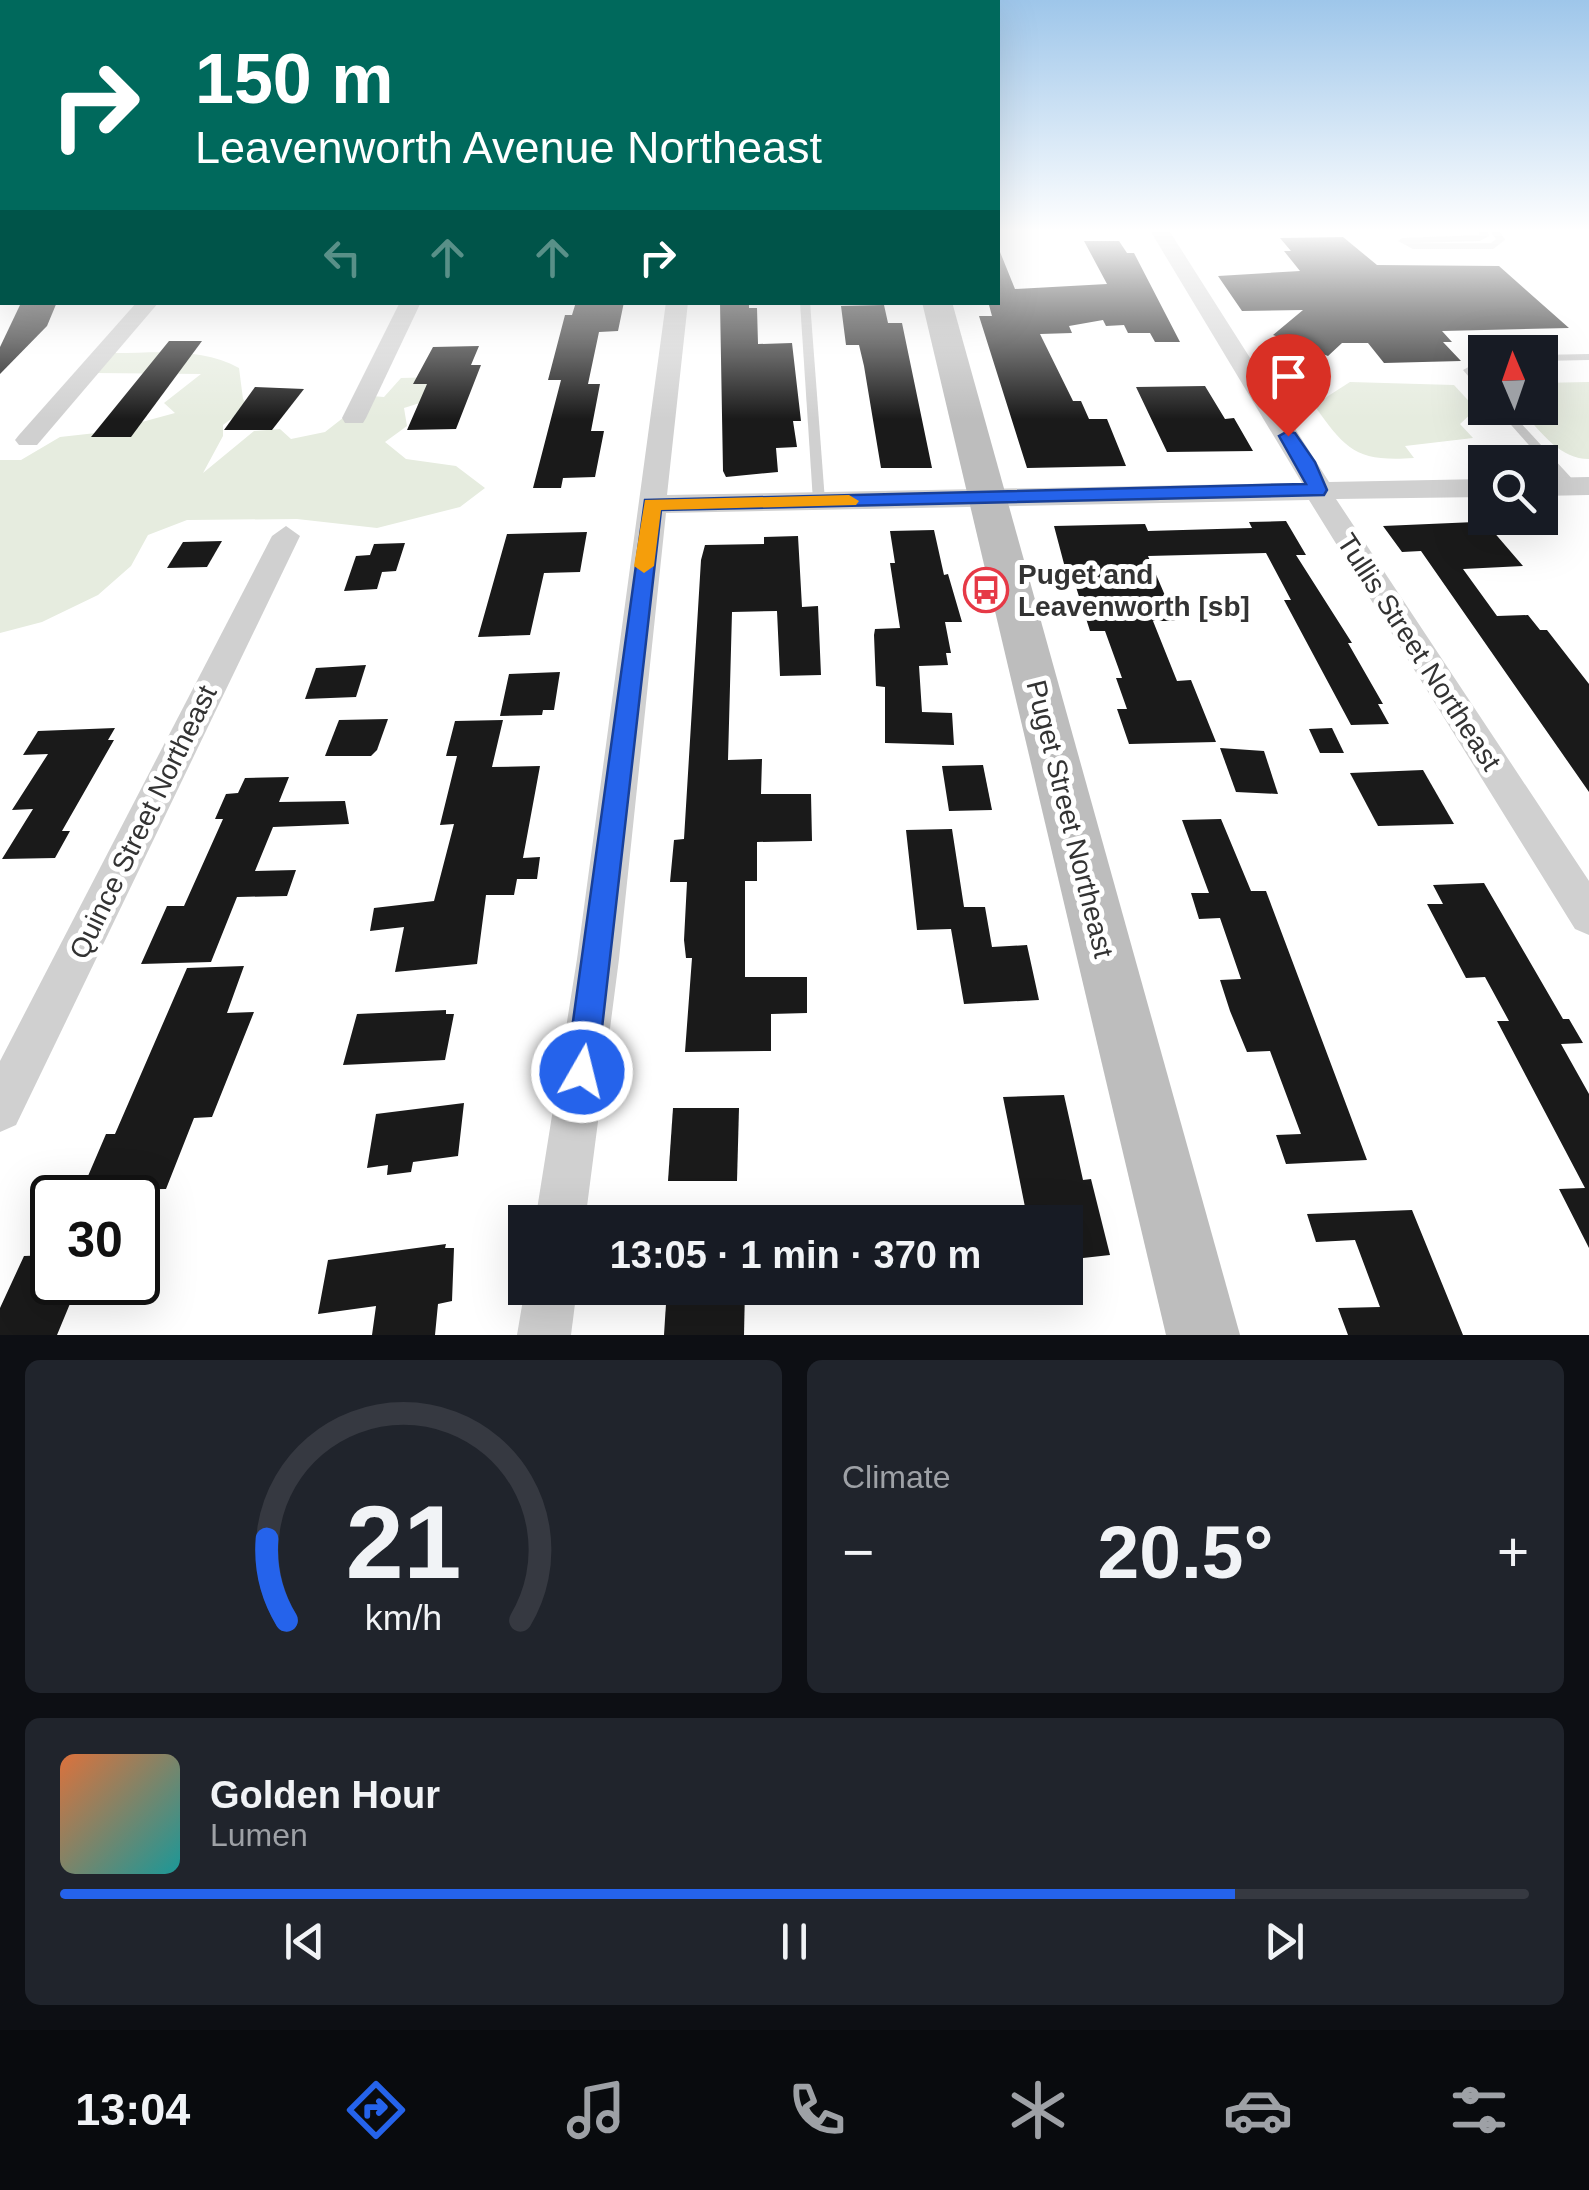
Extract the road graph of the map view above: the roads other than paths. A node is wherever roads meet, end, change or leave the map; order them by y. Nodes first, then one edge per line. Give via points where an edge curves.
1 (1200, 294) edge
2 (145, 305) edge
3 (410, 305) edge
4 (677, 305) edge
5 (805, 305) edge
6 (938, 305) edge
7 (1589, 357) edge
8 (1558, 358) edge
9 (354, 418) dead end
10 (1518, 425) edge
11 (28, 440) dead end
12 (1580, 486) edge
13 (1468, 488) edge
14 (1318, 490) junction
15 (987, 498) junction
16 (819, 502) junction
17 (652, 504) junction
18 (286, 536) dead end
19 (1589, 916) edge
20 (0, 1109) edge
21 (562, 1205) edge
22 (548, 1305) edge
23 (544, 1335) edge
24 (1203, 1335) edge

1 - 14 street, Tullis Street Northeast
2 - 11 street
3 - 9 street
4 - 17 street
5 - 16 lane
6 - 15 street, Puget Street Northeast
7 - 8 lane
10 - 12 lane
13 - 14 street
14 - 15 street
14 - 19 street, Tullis Street Northeast
15 - 16 street
15 - 24 street, Puget Street Northeast
16 - 17 street
17 - 21 street
18 - 20 street, Quince Street Northeast
22 - 23 street

